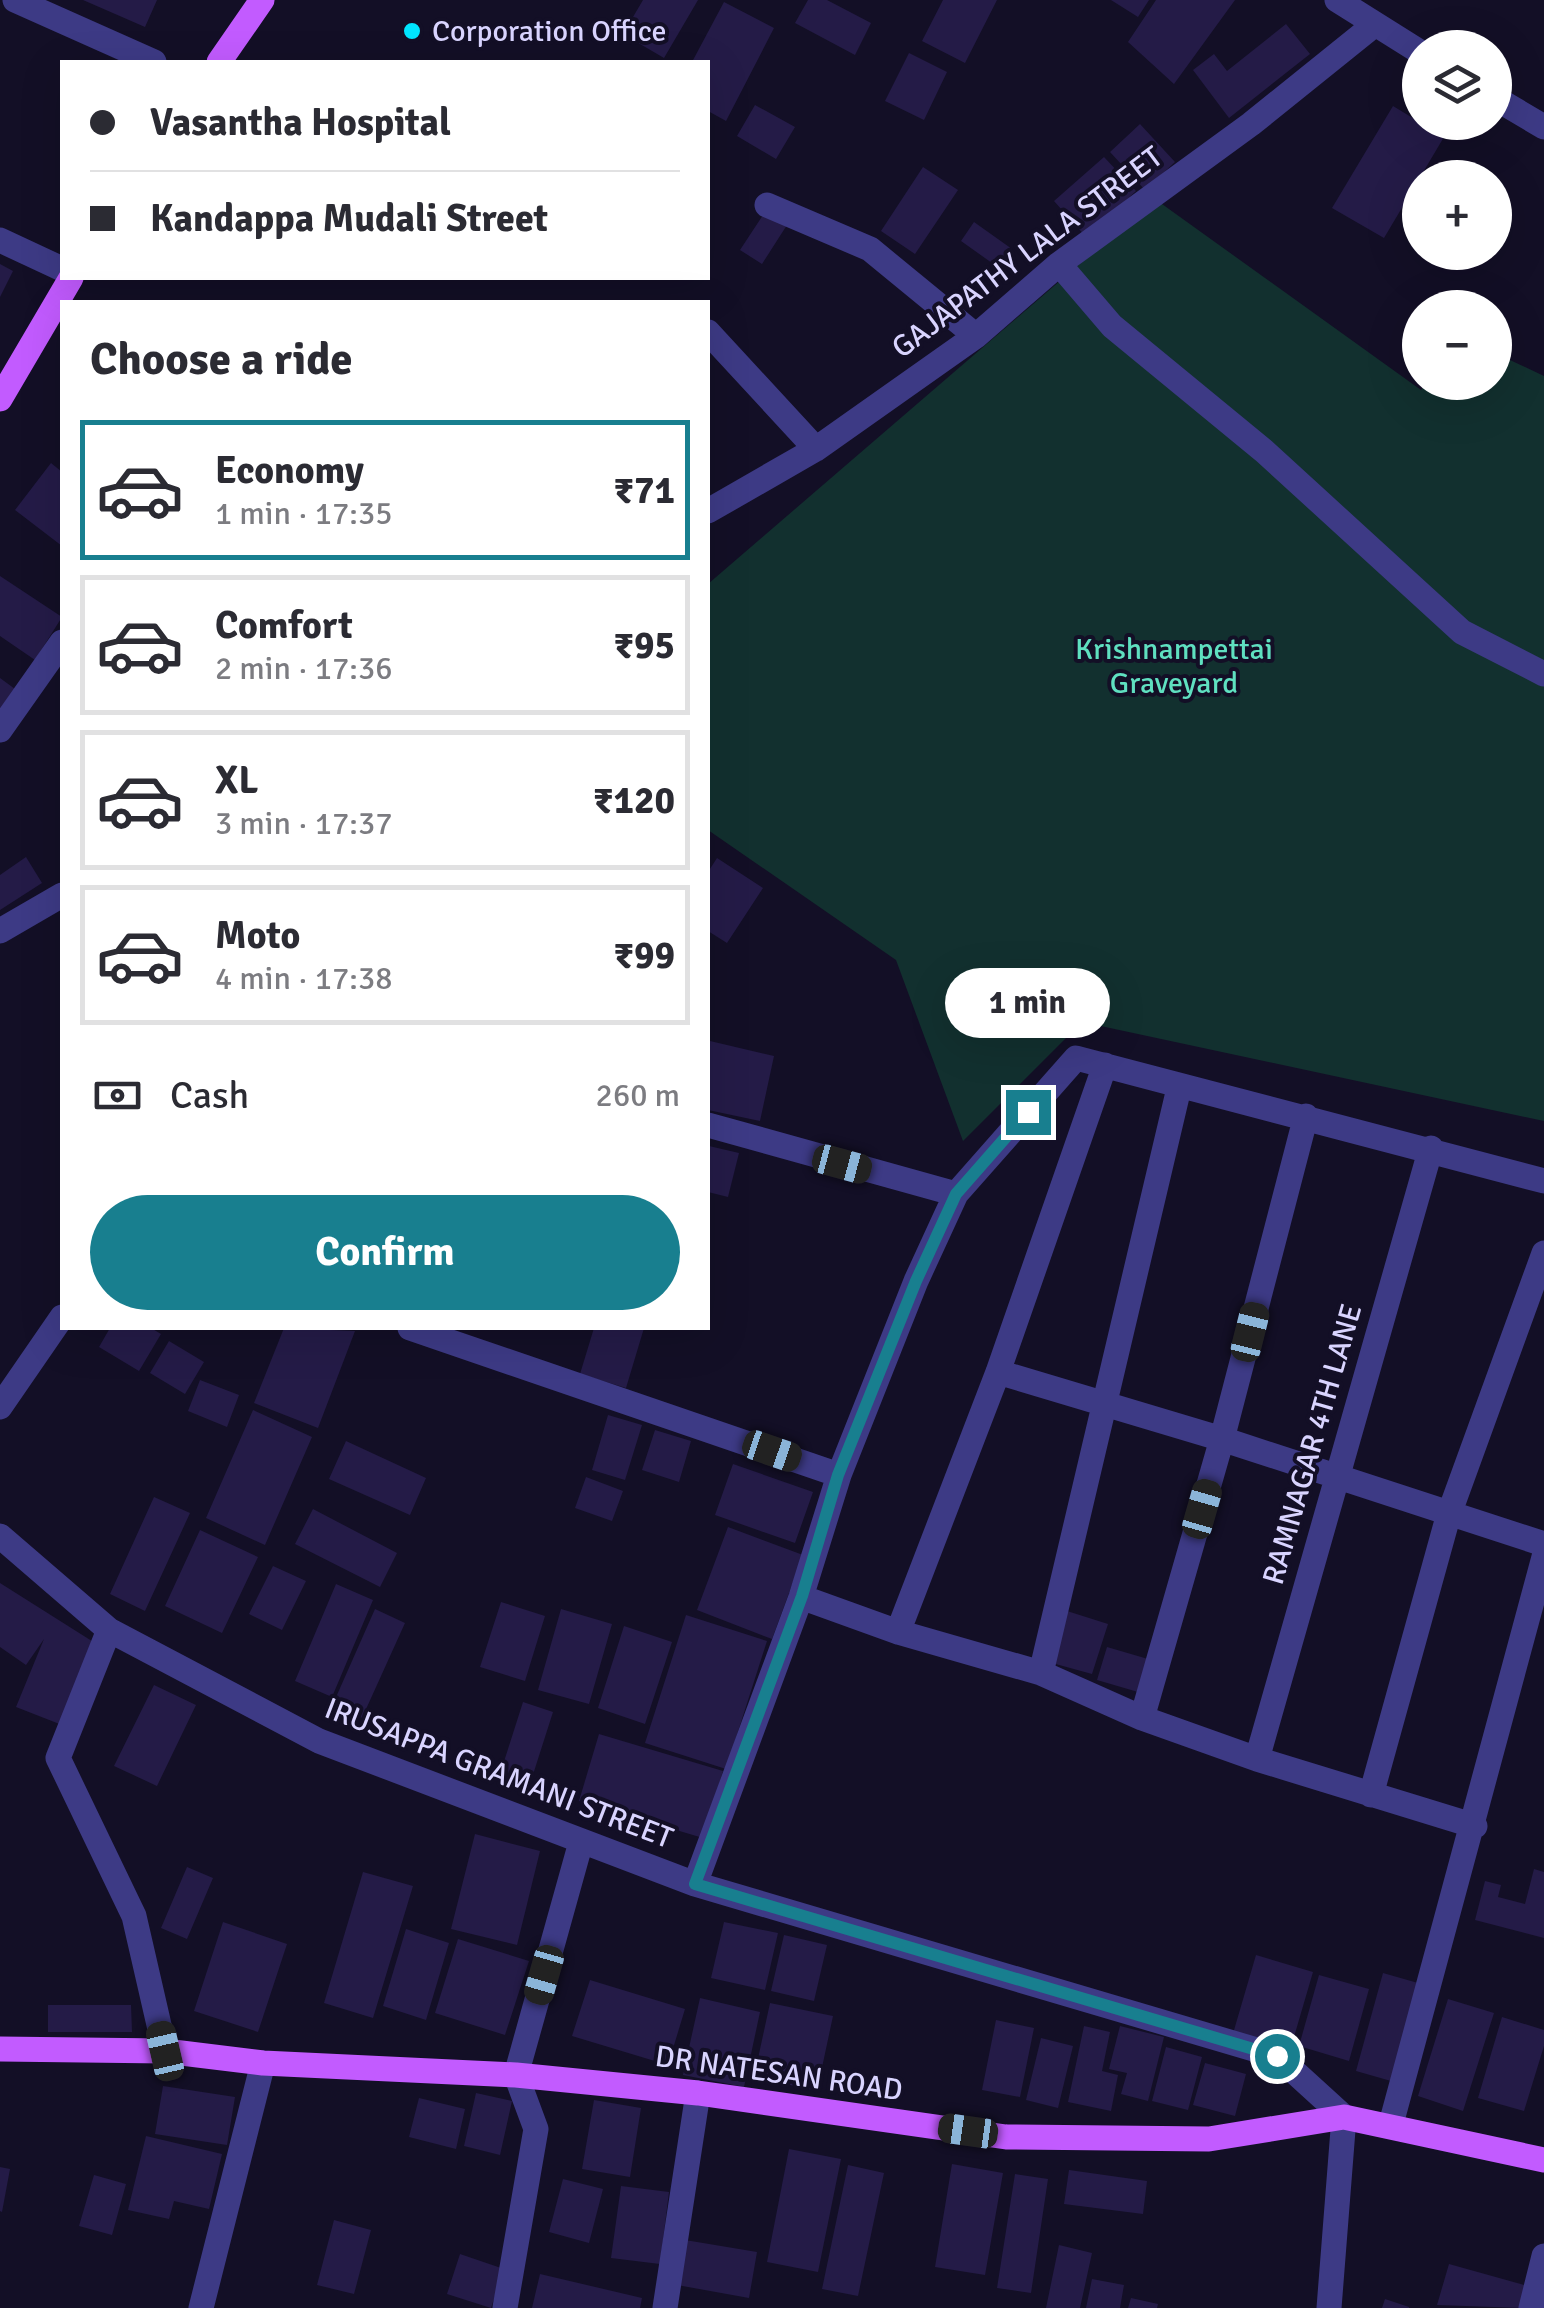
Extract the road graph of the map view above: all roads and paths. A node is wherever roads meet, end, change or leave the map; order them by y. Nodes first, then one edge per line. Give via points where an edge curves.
1 (15, 0) edge
2 (262, 0) edge
3 (1337, 0) edge
4 (1374, 25) junction
5 (1402, 41) edge
6 (150, 60) edge
7 (220, 60) edge
8 (1512, 108) edge
9 (1544, 127) edge
10 (766, 204) dead end
11 (0, 240) edge
12 (1059, 264) junction
13 (60, 268) edge
14 (70, 280) edge
15 (710, 334) edge
16 (976, 336) junction
17 (0, 399) edge
18 (816, 450) junction
19 (710, 510) edge
20 (60, 645) edge
21 (1544, 674) edge
22 (0, 730) edge
23 (60, 896) edge
24 (0, 931) edge
25 (1105, 1065) junction
26 (1179, 1088) junction
27 (1306, 1116) junction
28 (710, 1126) edge
29 (1431, 1148) junction
30 (1544, 1181) edge
31 (956, 1194) junction
32 (1544, 1253) edge
33 (60, 1321) edge
34 (416, 1330) edge
35 (998, 1372) junction
36 (0, 1407) edge
37 (1106, 1407) junction
38 (1222, 1439) junction
39 (838, 1475) junction
40 (1336, 1476) junction
41 (1448, 1517) junction
42 (0, 1536) edge
43 (1544, 1544) edge
44 (1544, 1557) edge
45 (802, 1596) junction
46 (109, 1630) junction
47 (898, 1632) junction
48 (1041, 1673) junction
49 (1142, 1718) junction
50 (1257, 1759) junction
51 (1372, 1794) junction
52 (1474, 1826) junction
53 (581, 1842) junction
54 (695, 1884) junction
55 (0, 2050) edge
56 (165, 2051) junction
57 (263, 2063) junction
58 (516, 2075) junction
59 (698, 2093) junction
60 (1344, 2117) junction
61 (1391, 2124) junction
62 (1544, 2160) edge
63 (1544, 2256) edge
64 (202, 2308) edge
65 (505, 2308) edge
66 (665, 2308) edge
67 (1329, 2308) edge
68 (1530, 2308) edge

1 - 6 street
2 - 7 main road
3 - 4 street
4 - 5 street
4 - 12 street, GAJAPATHY LALA STREET
8 - 9 street
10 - 16 street via 870,249
11 - 13 street
12 - 16 street, GAJAPATHY LALA STREET
12 - 21 street via 1112,326 1264,451 1462,632
14 - 17 main road
15 - 18 street
16 - 18 street, GAJAPATHY LALA STREET
18 - 19 street, GAJAPATHY LALA STREET
20 - 22 street
23 - 24 street
25 - 26 street
25 - 31 street via 1076,1058
25 - 35 street
26 - 27 street
26 - 37 street
27 - 29 street
27 - 38 street
28 - 31 street
29 - 30 street
29 - 40 street, RAMNAGAR 4TH LANE
31 - 39 street
32 - 41 street
33 - 36 street
34 - 39 street
35 - 37 street
35 - 47 street
37 - 38 street
37 - 48 street
38 - 40 street
38 - 49 street
39 - 45 street
40 - 41 street
40 - 50 street, RAMNAGAR 4TH LANE
41 - 43 street
41 - 51 street
42 - 46 street, IRUSAPPA GRAMANI STREET
44 - 52 street
45 - 47 street
45 - 54 street
46 - 53 street, IRUSAPPA GRAMANI STREET via 320,1742
46 - 56 street via 58,1758 134,1916
47 - 48 street
48 - 49 street
49 - 50 street
50 - 51 street
51 - 52 street
52 - 61 street
53 - 54 street, IRUSAPPA GRAMANI STREET
53 - 58 street
54 - 60 street, IRUSAPPA GRAMANI STREET via 1277,2056
55 - 56 main road, DR NATESAN ROAD
56 - 57 main road, DR NATESAN ROAD
57 - 58 main road, DR NATESAN ROAD
57 - 64 street
58 - 59 main road, DR NATESAN ROAD
58 - 65 street via 536,2130
59 - 60 main road, DR NATESAN ROAD via 1025,2137 1210,2139
59 - 66 street
60 - 61 main road, DR NATESAN ROAD
60 - 67 street
61 - 62 main road, DR NATESAN ROAD
63 - 68 street

